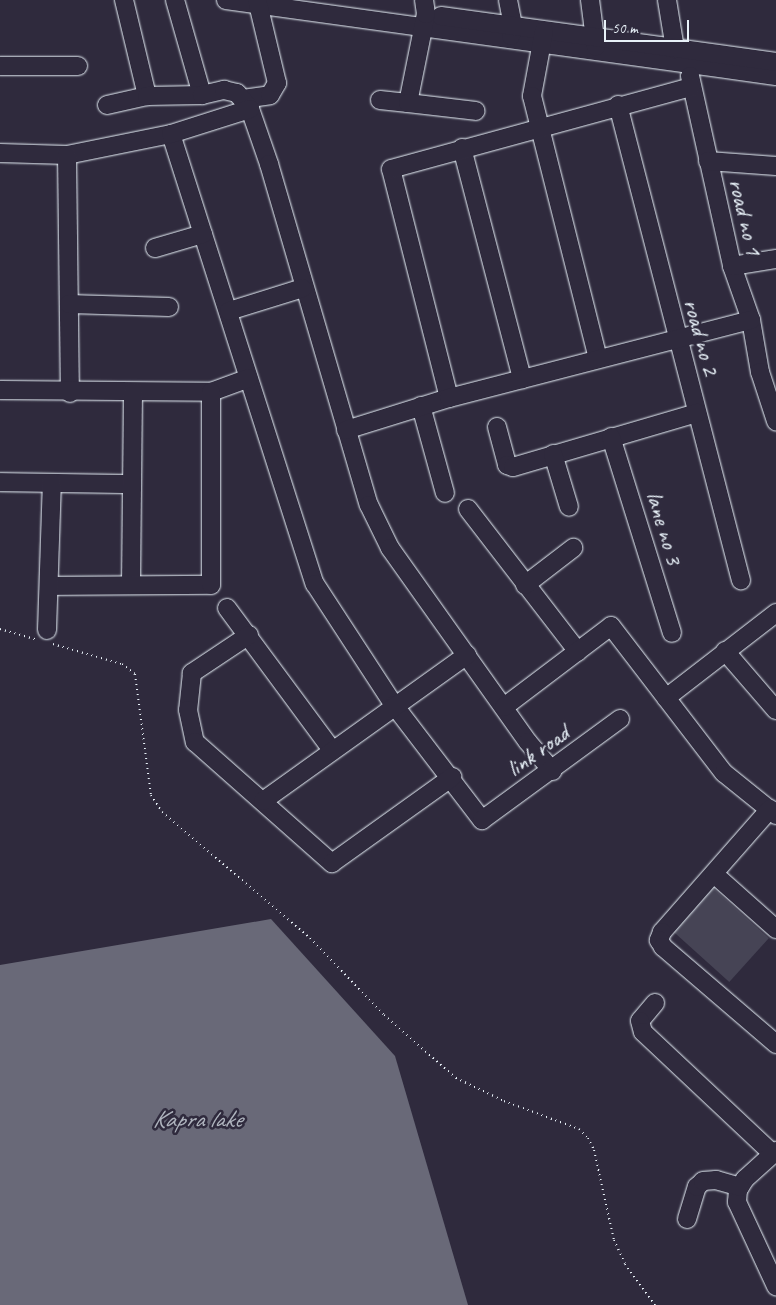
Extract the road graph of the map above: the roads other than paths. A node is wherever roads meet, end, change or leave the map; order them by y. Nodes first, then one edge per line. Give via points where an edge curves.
1 (124, 0) edge
2 (175, 0) edge
3 (226, 0) edge
4 (508, 0) edge
5 (590, 0) edge
6 (666, 0) edge
7 (258, 2) edge
8 (317, 3) edge
9 (425, 13) edge
10 (512, 32) junction
11 (543, 37) junction
12 (596, 45) junction
13 (685, 55) junction
14 (776, 62) edge
15 (0, 66) edge
16 (78, 66) dead end
17 (776, 76) edge
18 (691, 86) junction
19 (202, 95) junction
20 (147, 96) junction
21 (380, 100) dead end
22 (408, 102) junction
23 (246, 104) junction
24 (106, 105) dead end
25 (618, 105) junction
26 (476, 111) dead end
27 (539, 127) junction
28 (171, 134) junction
29 (462, 148) junction
30 (0, 153) edge
31 (67, 155) junction
32 (708, 161) junction
33 (776, 166) edge
34 (203, 234) junction
35 (155, 248) dead end
36 (776, 259) edge
37 (732, 266) junction
38 (303, 288) junction
39 (69, 304) junction
40 (169, 306) dead end
41 (229, 311) junction
42 (751, 320) junction
43 (677, 339) junction
44 (598, 358) junction
45 (768, 370) edge
46 (249, 378) junction
47 (522, 379) junction
48 (0, 390) edge
49 (133, 392) junction
50 (211, 392) junction
51 (70, 393) junction
52 (449, 398) junction
53 (421, 406) junction
54 (697, 413) junction
55 (776, 421) edge
56 (497, 427) dead end
57 (346, 430) junction
58 (611, 437) junction
59 (553, 454) junction
60 (0, 482) edge
61 (52, 483) junction
62 (130, 484) junction
63 (445, 494) dead end
64 (569, 507) dead end
65 (468, 509) dead end
66 (573, 548) dead end
67 (741, 580) dead end
68 (131, 584) junction
69 (525, 585) junction
70 (49, 586) junction
71 (227, 608) dead end
72 (776, 613) edge
73 (672, 633) dead end
74 (249, 635) junction
75 (44, 637) road end
76 (725, 650) junction
77 (578, 652) junction
78 (467, 655) junction
79 (666, 698) junction
80 (394, 705) junction
81 (504, 707) junction
82 (776, 710) edge
83 (620, 719) dead end
84 (332, 750) junction
85 (552, 771) junction
86 (452, 777) junction
87 (263, 801) junction
88 (773, 812) edge
89 (714, 874) junction
90 (776, 929) edge
91 (655, 1002) dead end
92 (776, 1044) edge
93 (774, 1152) edge
94 (740, 1187) junction
95 (686, 1219) dead end
96 (776, 1286) edge

1 - 20 street
2 - 19 street
3 - 7 street
4 - 10 street
5 - 12 street
6 - 13 street, road no 1
7 - 8 street
7 - 23 street via 277,83 270,95
8 - 9 street
9 - 10 street
9 - 22 street
10 - 11 street
11 - 12 street
11 - 27 street via 532,96
12 - 13 street
13 - 14 street
13 - 17 street
13 - 18 street, road no 1
15 - 16 street
18 - 25 street
18 - 32 street, road no 1
19 - 20 street
19 - 23 street via 224,90 237,93
20 - 24 street
21 - 22 street
22 - 26 street
23 - 28 street
23 - 38 street via 269,164
25 - 27 street
25 - 43 street, road no 2
27 - 29 street
27 - 44 street via 544,134
28 - 31 street
28 - 34 street
29 - 47 street
29 - 52 street via 391,169
30 - 31 street
31 - 39 street
32 - 33 street
32 - 37 street, road no 1
34 - 35 street
34 - 41 street
36 - 37 street
37 - 42 street, road no 1
38 - 41 street
38 - 57 street
39 - 40 street
39 - 51 street
41 - 46 street
42 - 43 street
42 - 45 street, road no 1
43 - 44 street
43 - 54 street, road no 2
44 - 47 street
45 - 55 street, road no 1
46 - 50 street
46 - 80 street via 315,584
47 - 52 street
48 - 51 street
49 - 50 street
49 - 51 street
49 - 62 street
50 - 68 street via 211,585
52 - 53 street
53 - 57 street
53 - 63 street
54 - 58 street
54 - 67 street, road no 2
56 - 59 street via 509,467
57 - 78 street via 369,505 390,548
58 - 59 street
58 - 73 street, lane no 3
59 - 64 street
60 - 61 street
61 - 62 street
61 - 70 street
62 - 68 street
65 - 69 street
66 - 69 street
68 - 70 street
69 - 77 street
70 - 75 street
71 - 74 street
72 - 76 street
74 - 84 street
74 - 87 street via 192,674 188,710 195,742
76 - 79 street
76 - 82 street
77 - 79 street via 611,626
77 - 81 street
78 - 80 street
78 - 81 street
79 - 88 street via 724,773
80 - 84 street
80 - 86 street
81 - 85 street
83 - 85 street, link road
84 - 87 street
85 - 86 street, link road via 482,820
86 - 87 street via 332,863
88 - 89 street
89 - 90 street
89 - 92 street via 662,932 659,940 663,947
91 - 93 street via 640,1021 642,1032
93 - 94 street
94 - 95 street via 716,1180 703,1181 697,1187
94 - 96 street via 737,1202

